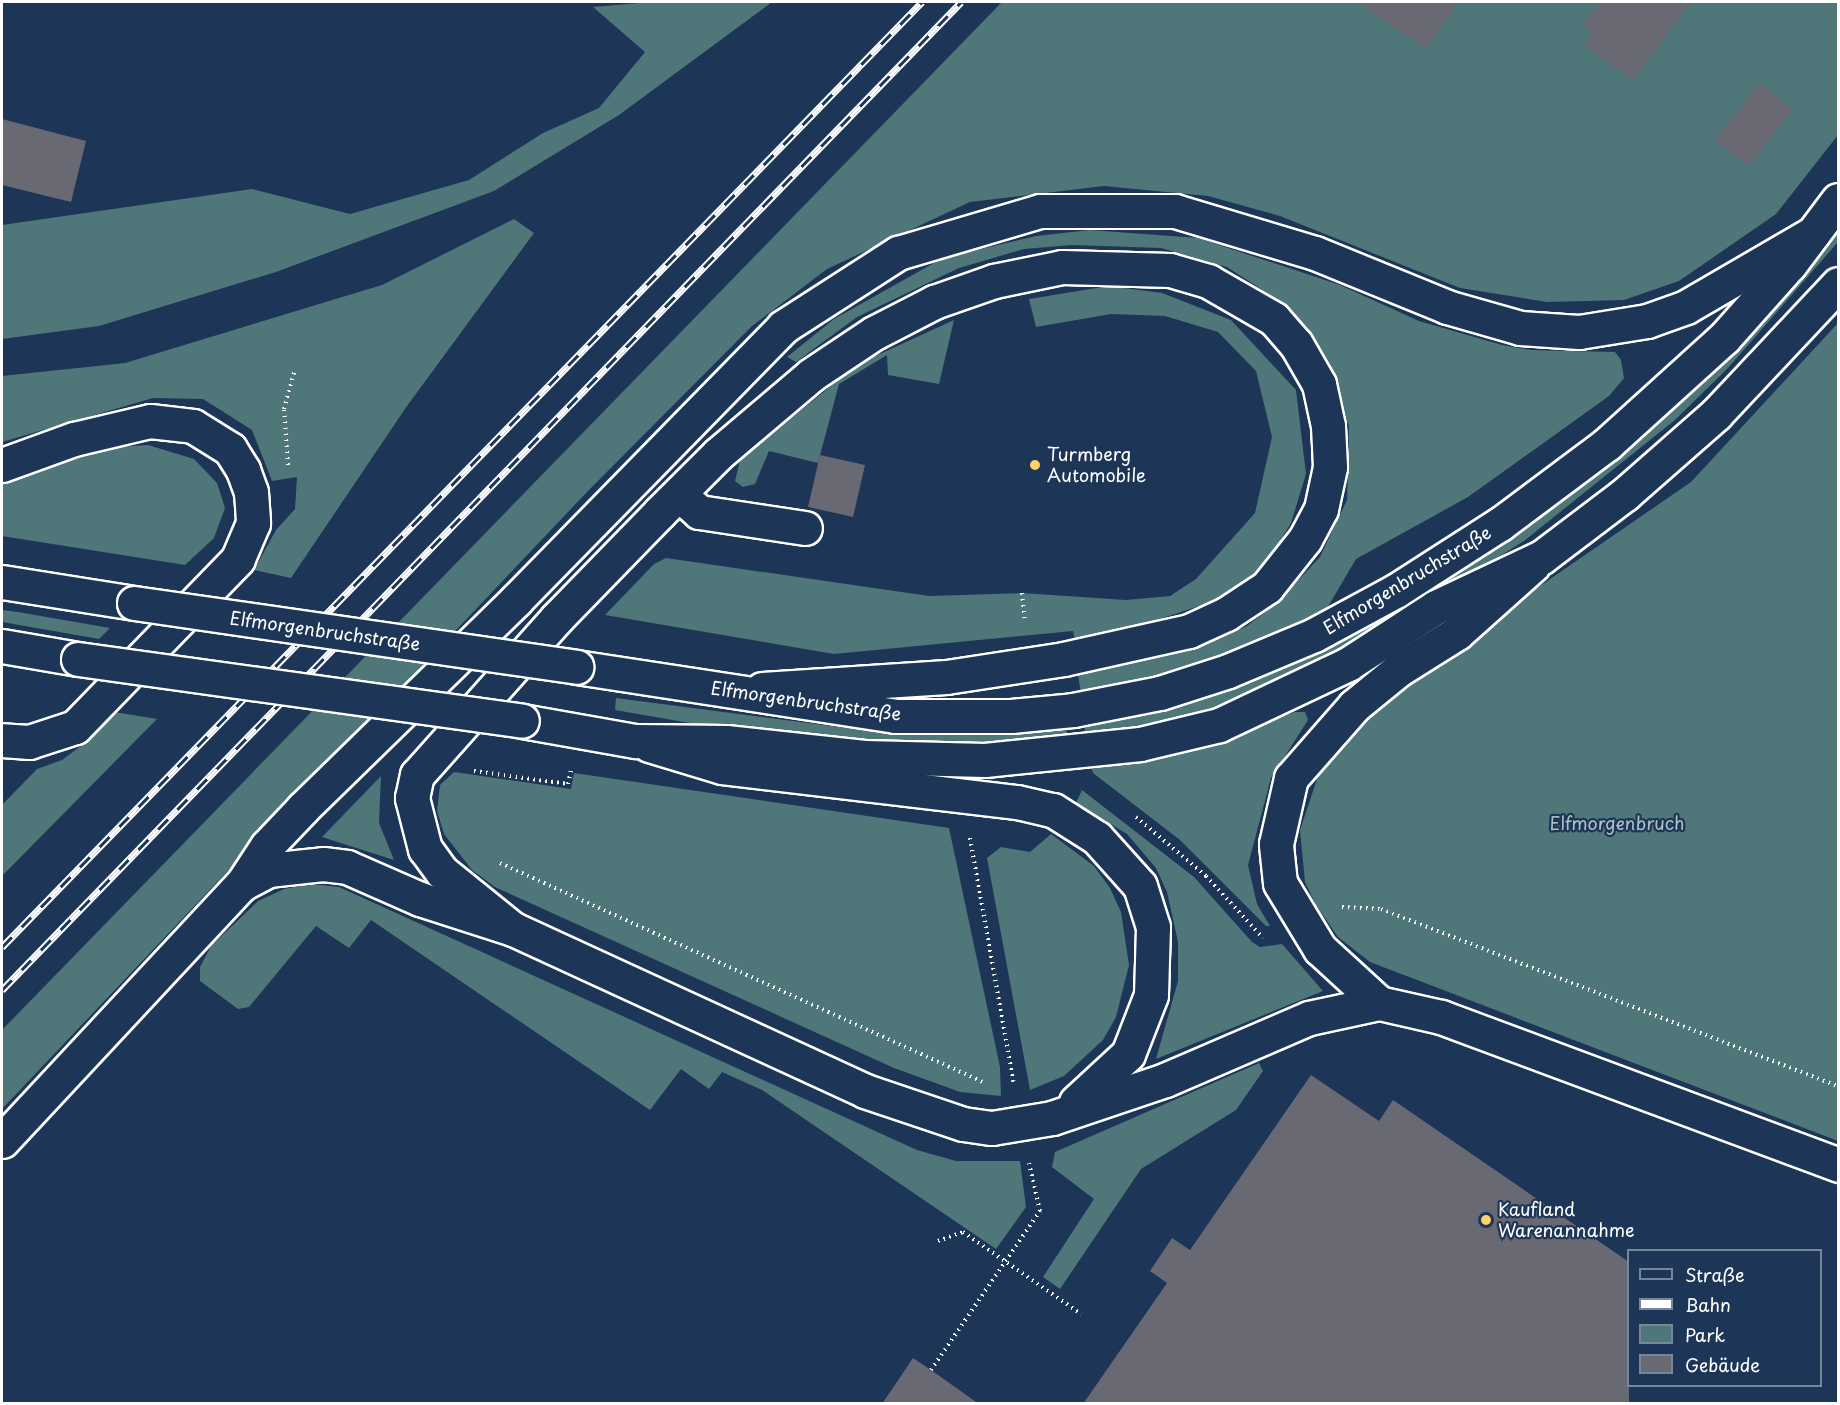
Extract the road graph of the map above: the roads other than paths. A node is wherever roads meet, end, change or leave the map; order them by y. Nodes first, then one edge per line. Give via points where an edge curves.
1 (1839, 200) edge
2 (1815, 232) junction
3 (1839, 284) edge
4 (2, 465) edge
5 (679, 494) junction
6 (805, 528) dead end
7 (1542, 557) junction
8 (2, 582) edge
9 (2, 646) edge
10 (741, 691) junction
11 (2, 740) edge
12 (636, 741) junction
13 (242, 884) junction
14 (513, 929) junction
15 (1379, 1003) junction
16 (1030, 1113) junction
17 (2, 1141) edge
18 (1839, 1165) edge

1 - 2 main road, Elfmorgenbruchstraße
2 - 10 main road, Elfmorgenbruchstraße via 1724,338 1607,444 1500,524 1397,590 1314,635 1160,693 1011,716 895,716
2 - 13 main road via 1686,307 1647,321 1579,332 1520,328 1458,310 1315,253 1175,211 1040,211 898,253 783,327 281,831
3 - 7 main road, Elfmorgenbruchstraße via 1716,414 1625,494
4 - 11 main road via 74,438 150,421 193,426 230,449 243,470 251,492 253,524 238,559 75,727 29,742
5 - 6 main road via 699,512
5 - 10 main road via 812,375 874,333 934,302 994,281 1062,267 1170,270 1209,281 1274,319 1296,344 1319,384 1328,426 1330,467 1321,509 1305,539 1267,587 1226,615 1189,631 1064,659 946,676
5 - 14 main road via 557,618 417,775 412,798 425,849 442,872
7 - 12 main road, Elfmorgenbruchstraße via 1436,607 1348,664 1271,702 1219,725 1140,744 985,760 864,757 726,742
7 - 15 main road via 1457,633 1398,670 1354,706 1291,778 1276,844 1280,883 1302,924 1336,967
8 - 10 main road, Elfmorgenbruchstraße, bridge
9 - 12 main road, Elfmorgenbruchstraße, bridge
12 - 16 main road via 722,767 1017,802 1053,810 1097,838 1140,886 1153,927 1151,995 1128,1054 1095,1090
13 - 14 main road via 268,870 292,865 347,867 420,899
13 - 17 main road
14 - 16 main road via 923,1114 992,1128
15 - 16 main road via 1309,1018 1165,1080
15 - 18 main road via 1441,1017

